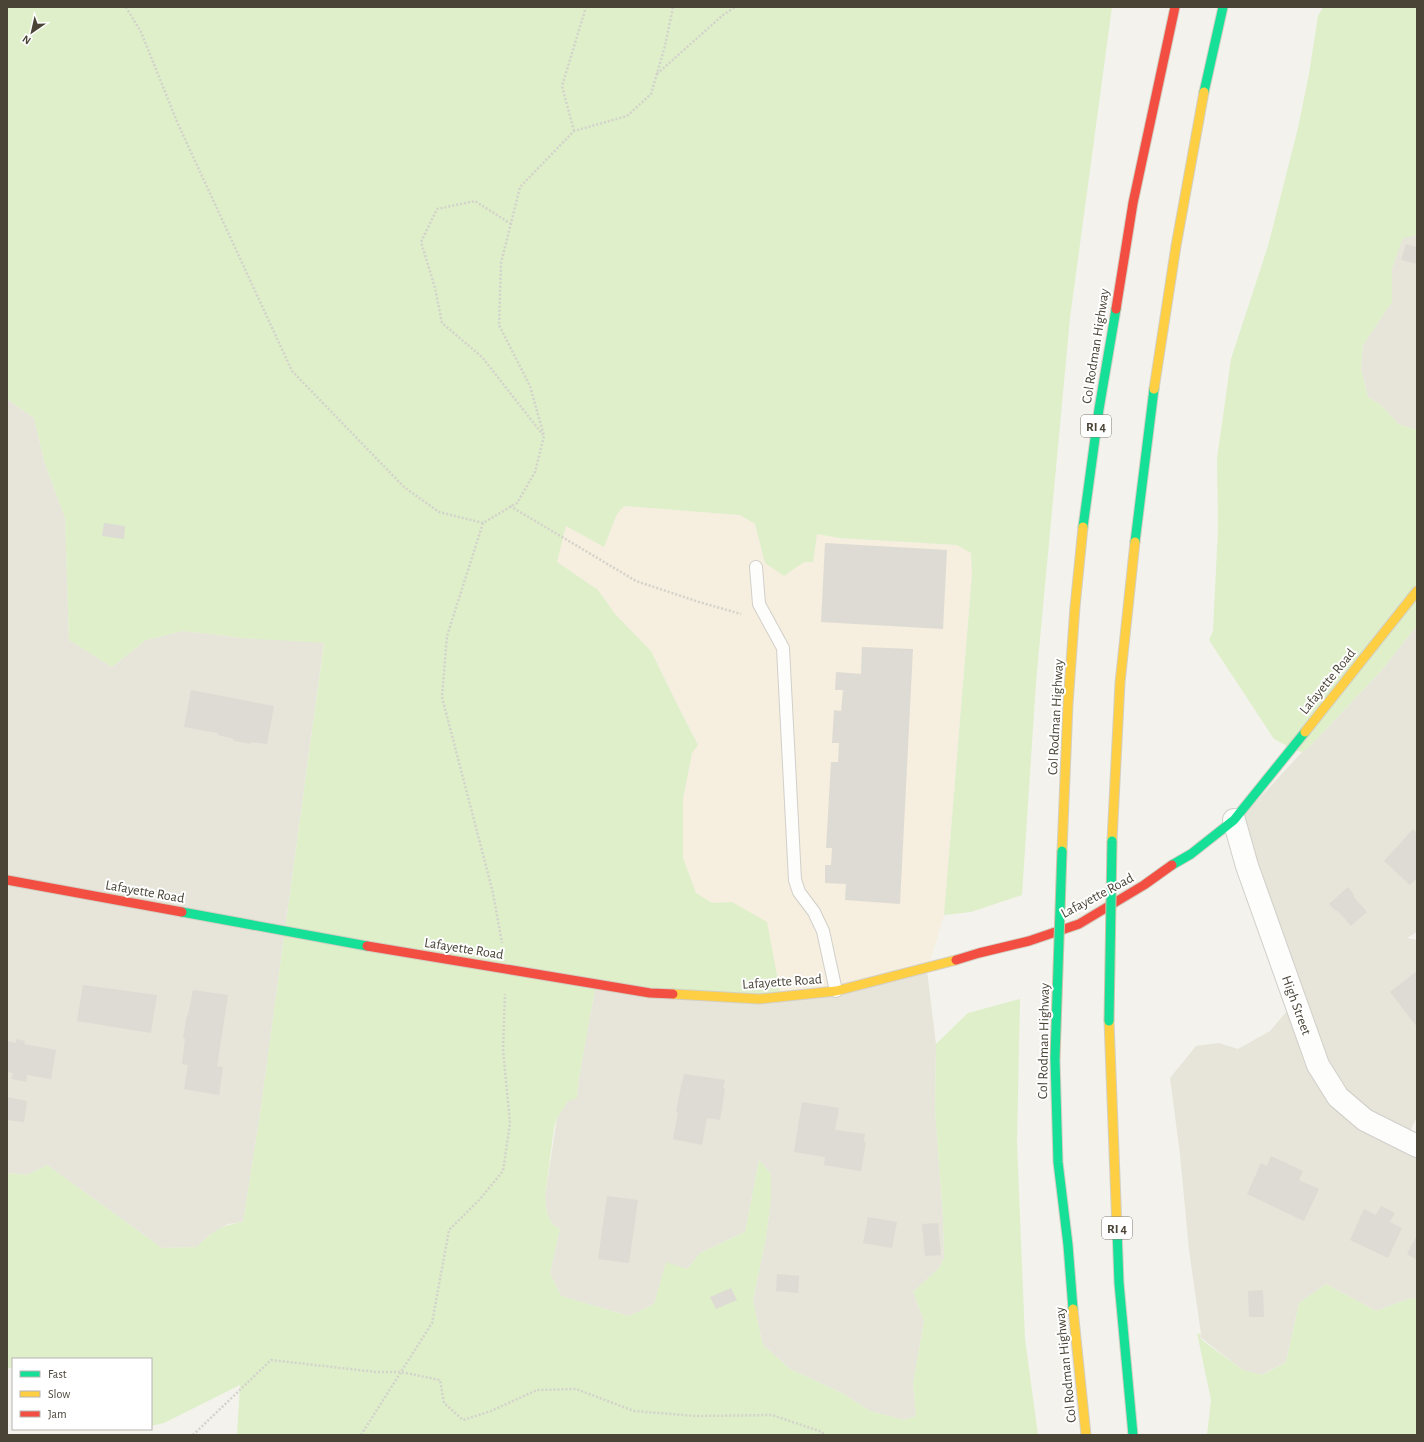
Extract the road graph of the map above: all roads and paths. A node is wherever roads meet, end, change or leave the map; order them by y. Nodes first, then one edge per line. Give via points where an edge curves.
1 (126, 7) edge
2 (586, 7) edge
3 (672, 7) edge
4 (735, 7) edge
5 (1175, 7) edge
6 (1223, 7) edge
7 (657, 74) junction
8 (574, 131) junction
9 (511, 224) junction
10 (544, 436) junction
11 (510, 506) junction
12 (483, 523) junction
13 (756, 567) dead end
14 (1417, 591) edge
15 (768, 622) junction
16 (1234, 820) junction
17 (7, 880) edge
18 (506, 969) junction
19 (836, 991) junction
20 (1417, 1146) edge
21 (401, 1372) junction
22 (193, 1435) edge
23 (361, 1435) edge
24 (824, 1435) edge
25 (1086, 1435) edge
26 (1133, 1435) edge

1 - 12 path via 141,32 182,131 292,371 404,487 439,512
2 - 8 path via 562,86
3 - 7 path
4 - 7 path
5 - 25 main road, Col Rodman Highway / RI 4, bridge via 1133,203 1099,409 1084,511 1068,704 1055,1058 1058,1162
6 - 26 main road, RI 4, bridge via 1195,143 1152,408 1125,630 1113,801 1109,1021 1120,1283
7 - 8 path via 651,94 627,116
8 - 9 path via 520,187
9 - 10 path via 501,263 499,325 530,386
9 - 10 path via 475,201 437,209 421,242 435,288 442,323 482,357
10 - 11 path via 535,472 517,502
11 - 12 path
11 - 15 path via 636,581
12 - 18 path via 447,636 442,697 493,893
13 - 15 lane via 759,604
14 - 16 main road, Lafayette Road
15 - 19 lane via 783,648 795,880 799,892 814,912 823,931
16 - 19 main road, Lafayette Road via 1192,854 1079,924 1029,941
16 - 20 street, High Street via 1247,866 1318,1065 1338,1097 1365,1120
17 - 18 main road, Lafayette Road
18 - 19 main road, Lafayette Road via 650,993 759,999
18 - 21 path via 503,1049 510,1123 503,1170 450,1230 432,1323
21 - 22 path via 376,1372 271,1360
21 - 23 path
21 - 24 path via 440,1380 444,1403 462,1420 491,1411 537,1390 576,1389 634,1411 696,1416 772,1414 822,1432

